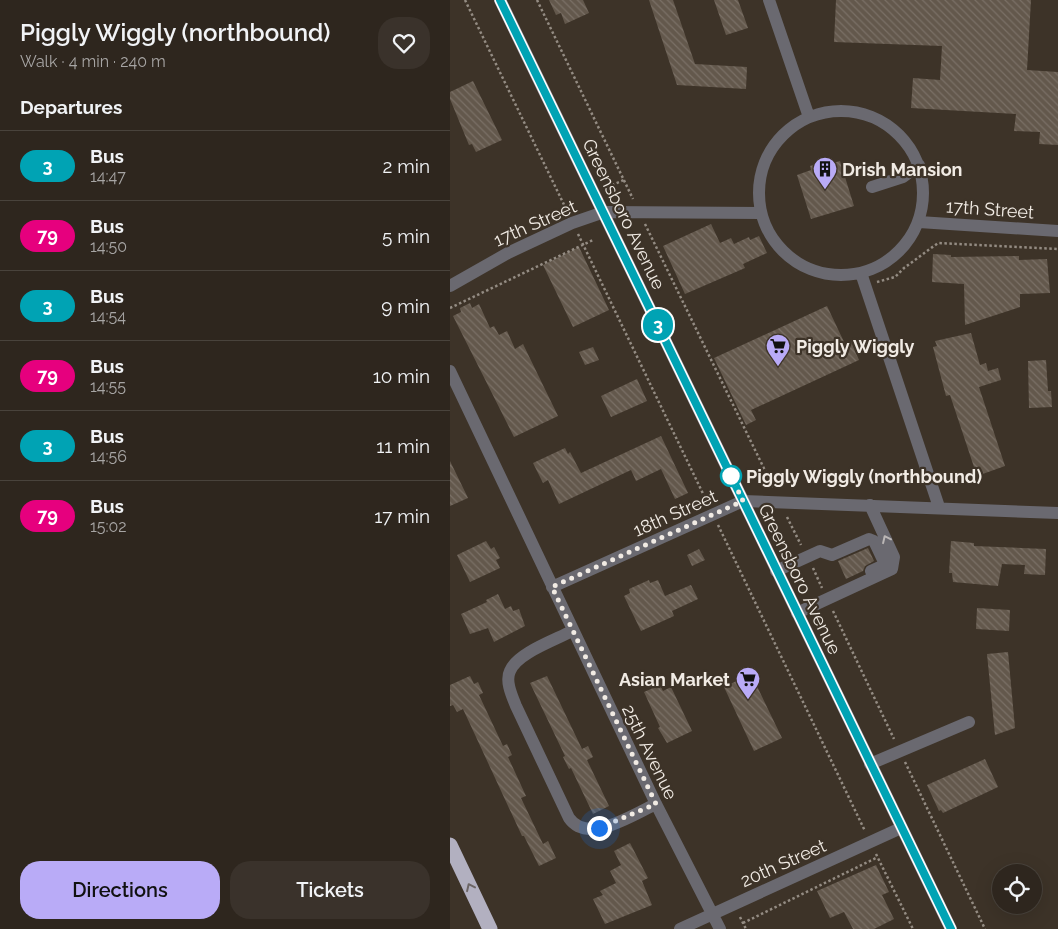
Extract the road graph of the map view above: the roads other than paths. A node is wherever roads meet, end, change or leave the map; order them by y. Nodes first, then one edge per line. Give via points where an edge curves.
1 (500, 0) edge
2 (768, 0) edge
3 (809, 117) junction
4 (919, 166) junction
5 (872, 187) dead end
6 (604, 212) junction
7 (761, 213) junction
8 (919, 222) junction
9 (1058, 231) edge
10 (861, 273) junction
11 (450, 286) edge
12 (450, 371) edge
13 (743, 501) junction
14 (870, 505) junction
15 (939, 507) junction
16 (1058, 513) edge
17 (776, 571) junction
18 (852, 586) junction
19 (552, 587) junction
20 (797, 613) junction
21 (572, 631) junction
22 (969, 722) dead end
23 (870, 764) junction
24 (656, 804) junction
25 (901, 828) junction
26 (450, 845) edge
27 (713, 914) junction
28 (490, 929) edge
29 (680, 929) edge
30 (720, 929) edge
31 (951, 929) edge

1 - 6 main road, Greensboro Avenue
2 - 3 street
3 - 4 street via 846,111 879,120 905,141
3 - 7 street via 782,135 772,148 759,182
4 - 5 street via 903,178
4 - 8 street via 924,190
6 - 7 street, 17th Street
6 - 11 street, 17th Street via 508,253
6 - 13 main road, Greensboro Avenue
7 - 10 street via 776,244 803,266 836,275
8 - 9 street, 17th Street
8 - 10 street via 899,252
10 - 15 street
12 - 19 street, 25th Avenue
13 - 14 street, 18th Street
13 - 17 main road, Greensboro Avenue
13 - 19 street, 18th Street
14 - 15 street, 18th Street
18 -> 14 street via 892,569 894,565 894,557
15 - 16 street, 18th Street
17 - 18 street via 820,551 832,555 869,539 874,540 884,562 856,578
17 - 20 main road, Greensboro Avenue
18 - 20 street
19 - 21 street, 25th Avenue
20 - 23 main road, Greensboro Avenue
21 - 24 street, 25th Avenue
21 - 24 street via 519,658 509,672 516,706 568,818 574,826 590,830
22 - 23 street
23 - 25 main road, Greensboro Avenue
24 - 27 street, 25th Avenue
25 - 27 street, 20th Street
25 - 31 main road, Greensboro Avenue
28 -> 26 highway
27 - 29 street, 20th Street
27 - 30 street, 25th Avenue

